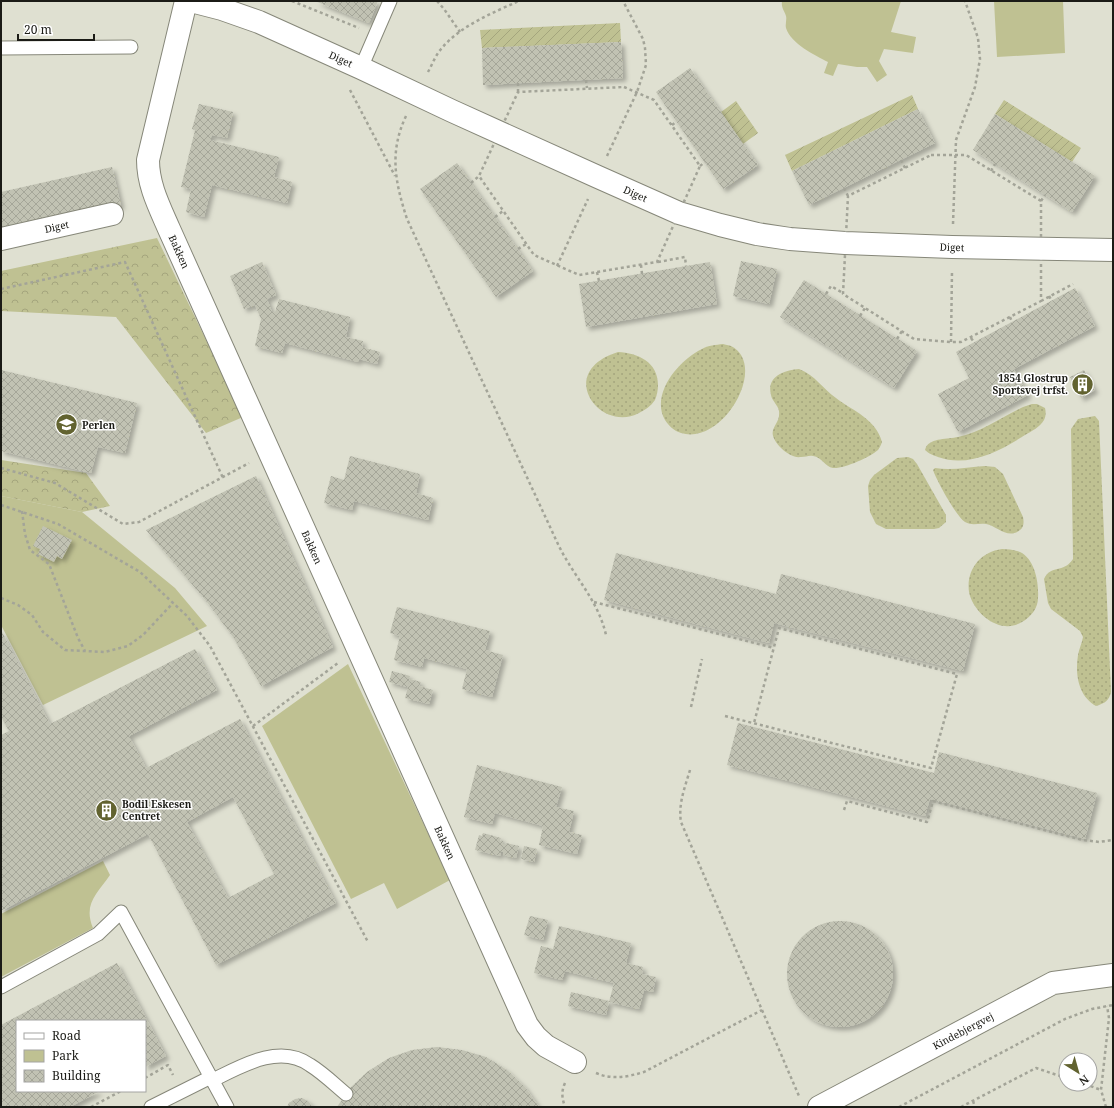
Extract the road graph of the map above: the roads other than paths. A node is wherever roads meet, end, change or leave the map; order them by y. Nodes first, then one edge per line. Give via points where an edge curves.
1 (186, 1) edge
2 (191, 1) edge
3 (390, 1) edge
4 (130, 47) dead end
5 (1, 48) edge
6 (361, 68) junction
7 (112, 214) dead end
8 (1, 239) edge
9 (1113, 250) edge
10 (1113, 975) edge
11 (1, 987) edge
12 (575, 1062) road end
13 (212, 1079) junction
14 (346, 1094) dead end
15 (810, 1104) edge
16 (151, 1107) edge
17 (227, 1107) edge

1 - 12 street, Bakken via 148,160 150,182 527,1025 546,1046
2 - 6 street, Diget via 258,22
3 - 6 lane
4 - 5 lane
6 - 9 street, Diget via 679,213 757,234 845,243
7 - 8 street, Diget
10 - 15 street, Kindebjergvej via 1053,983
11 - 13 lane via 98,934 121,912
13 - 14 lane via 249,1062 288,1056 310,1064
13 - 16 lane
13 - 17 lane

